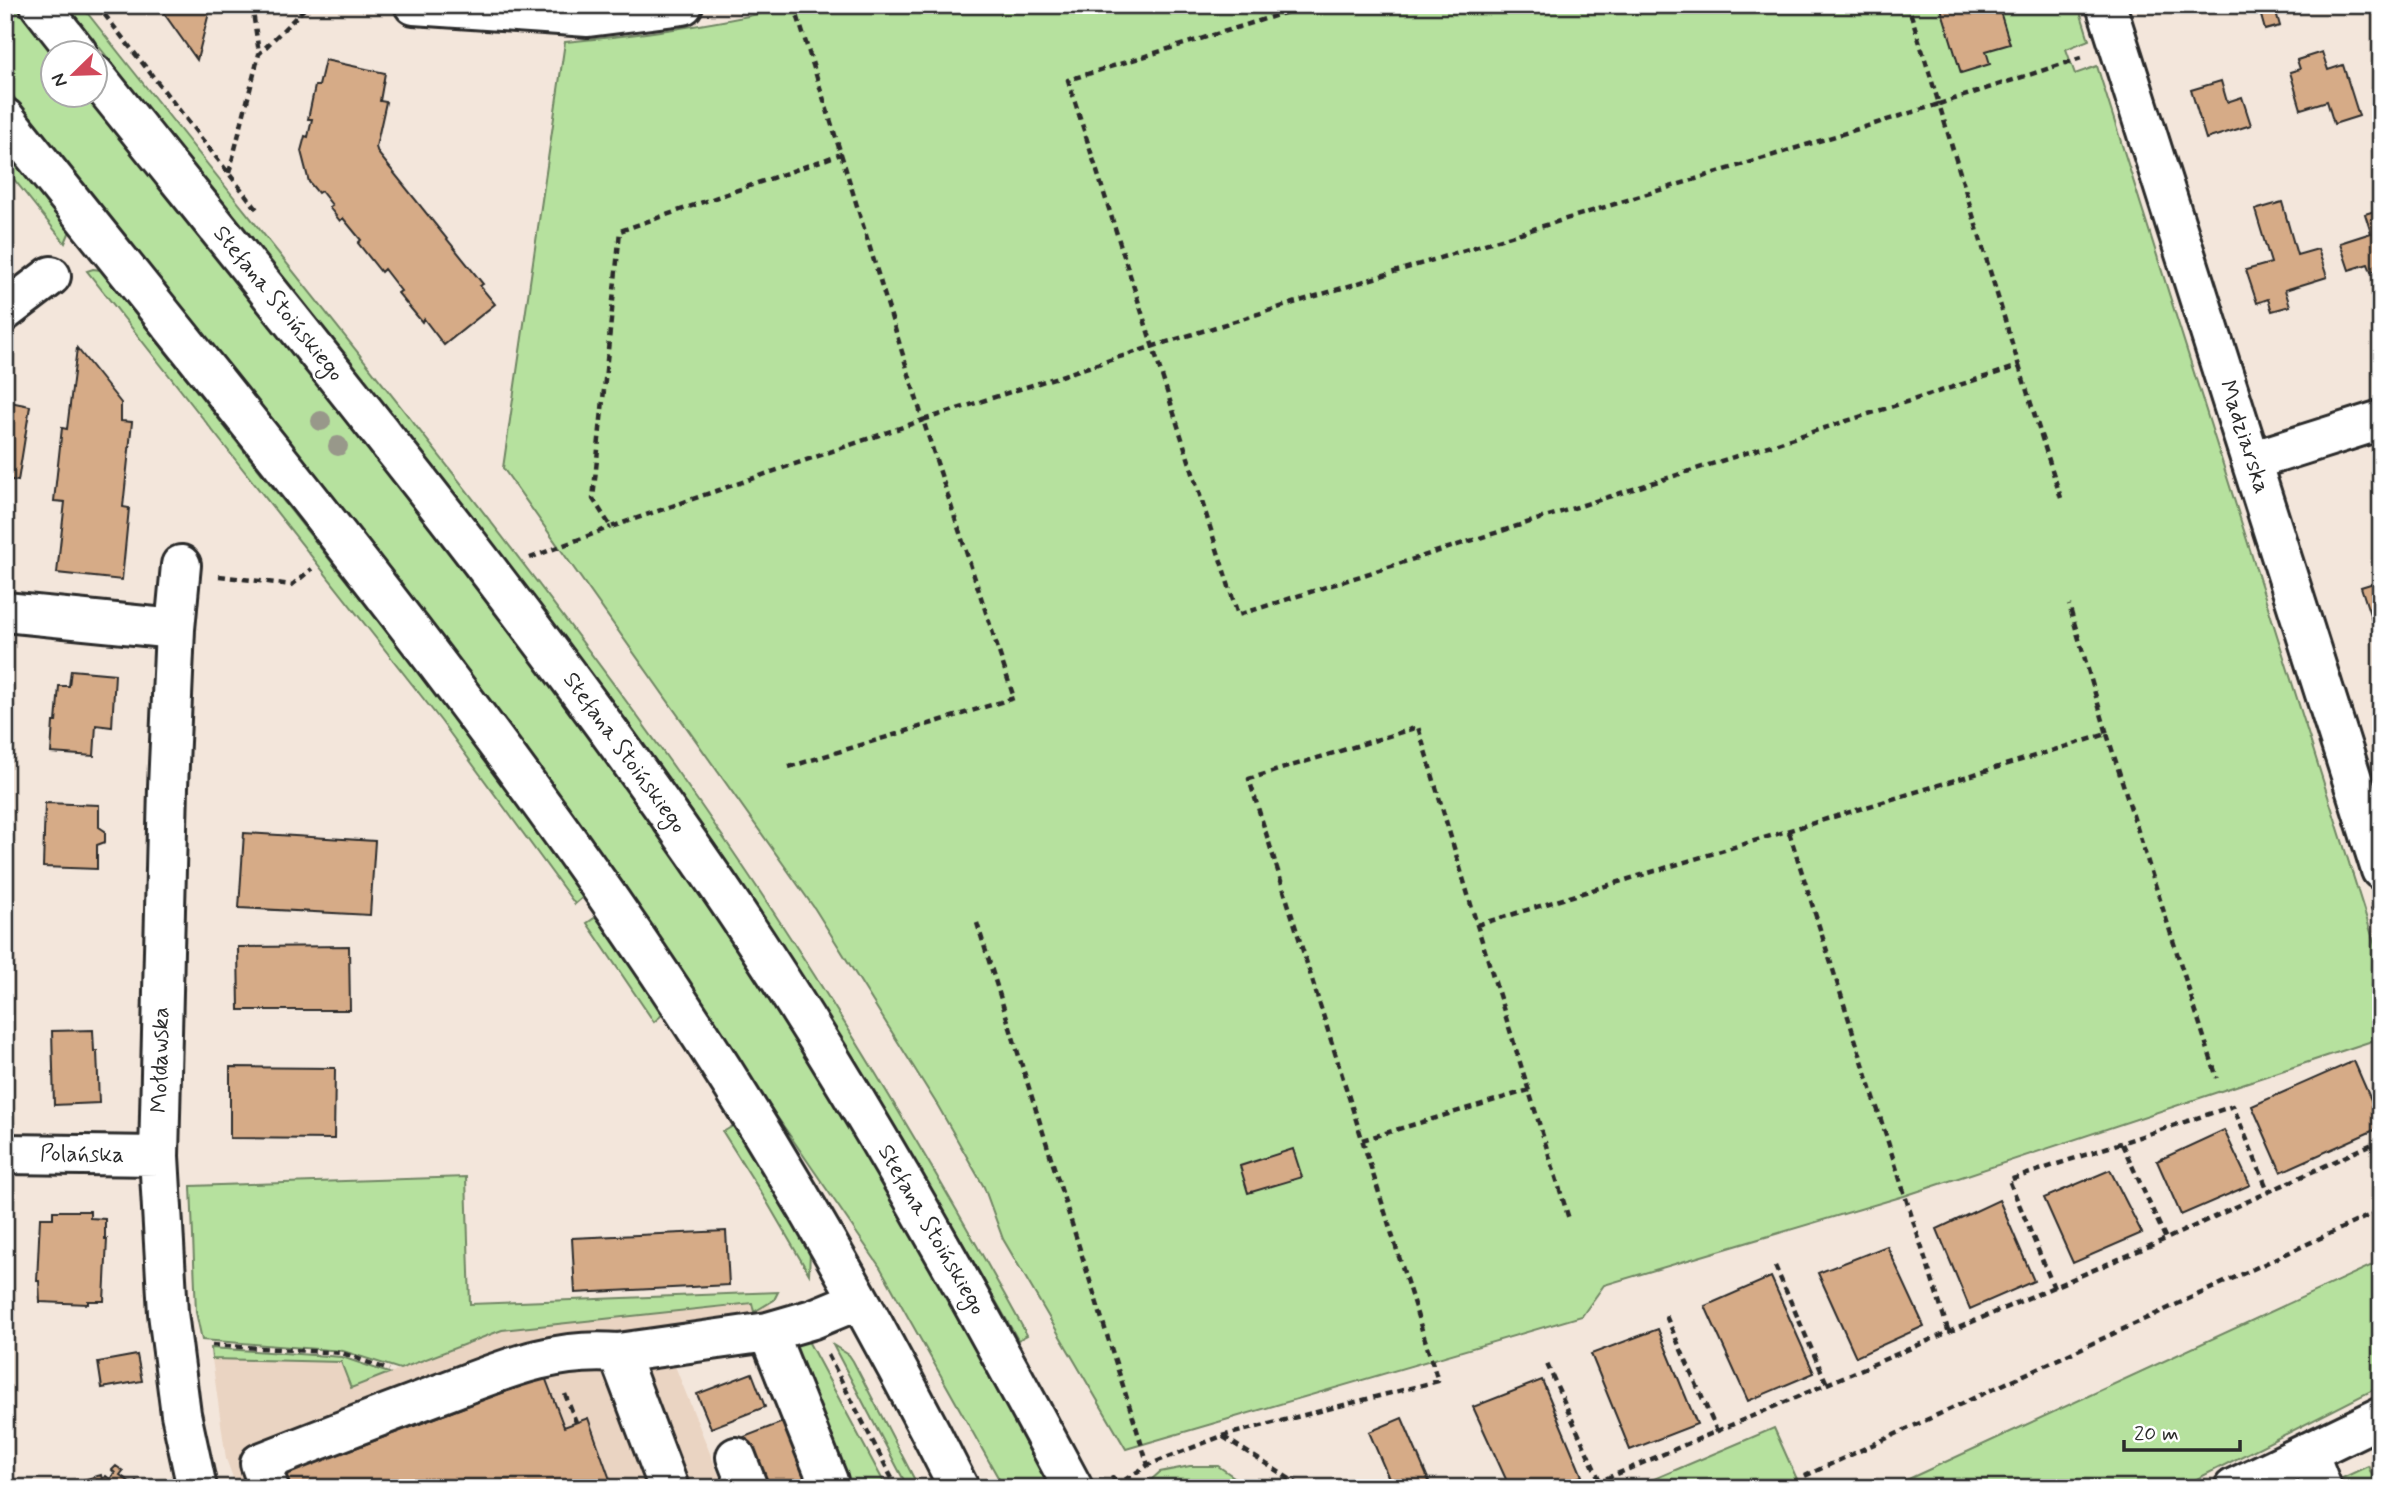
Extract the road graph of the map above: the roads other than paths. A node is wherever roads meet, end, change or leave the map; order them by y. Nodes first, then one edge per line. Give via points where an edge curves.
1 (40, 5) edge
2 (414, 5) edge
3 (683, 5) edge
4 (2106, 5) edge
5 (66, 38) edge
6 (108, 92) edge
7 (5, 118) edge
8 (51, 276) dead end
9 (5, 311) edge
10 (2381, 420) edge
11 (2251, 461) junction
12 (181, 568) road end
13 (5, 612) edge
14 (175, 629) junction
15 (2381, 870) edge
16 (5, 1154) edge
17 (159, 1156) junction
18 (859, 1300) junction
19 (768, 1332) junction
20 (618, 1353) junction
21 (2381, 1417) edge
22 (2308, 1452) junction
23 (828, 1481) dead end
24 (197, 1488) edge
25 (269, 1488) edge
26 (669, 1488) edge
27 (959, 1488) edge
28 (1073, 1488) edge
29 (2234, 1488) edge
30 (2322, 1488) edge

1 - 5 street
2 - 3 street via 588,17
4 - 11 street, Madziarska
6 - 28 street, Stefana Stoińskiego via 454,526 712,876 898,1171
7 - 18 street via 385,597 574,849 738,1097
8 - 9 street
10 - 11 street
11 - 15 street, Madziarska
12 - 14 street, Mołdawska
13 - 14 street
14 - 17 street, Mołdawska
16 - 17 street, Polańska
17 - 24 street, Mołdawska via 168,1313 181,1414
18 - 19 street
18 - 27 street
19 - 20 street
19 - 23 street
20 - 25 street via 589,1350 536,1358 260,1463
20 - 26 street
21 - 22 street
22 - 29 street
22 - 30 street

